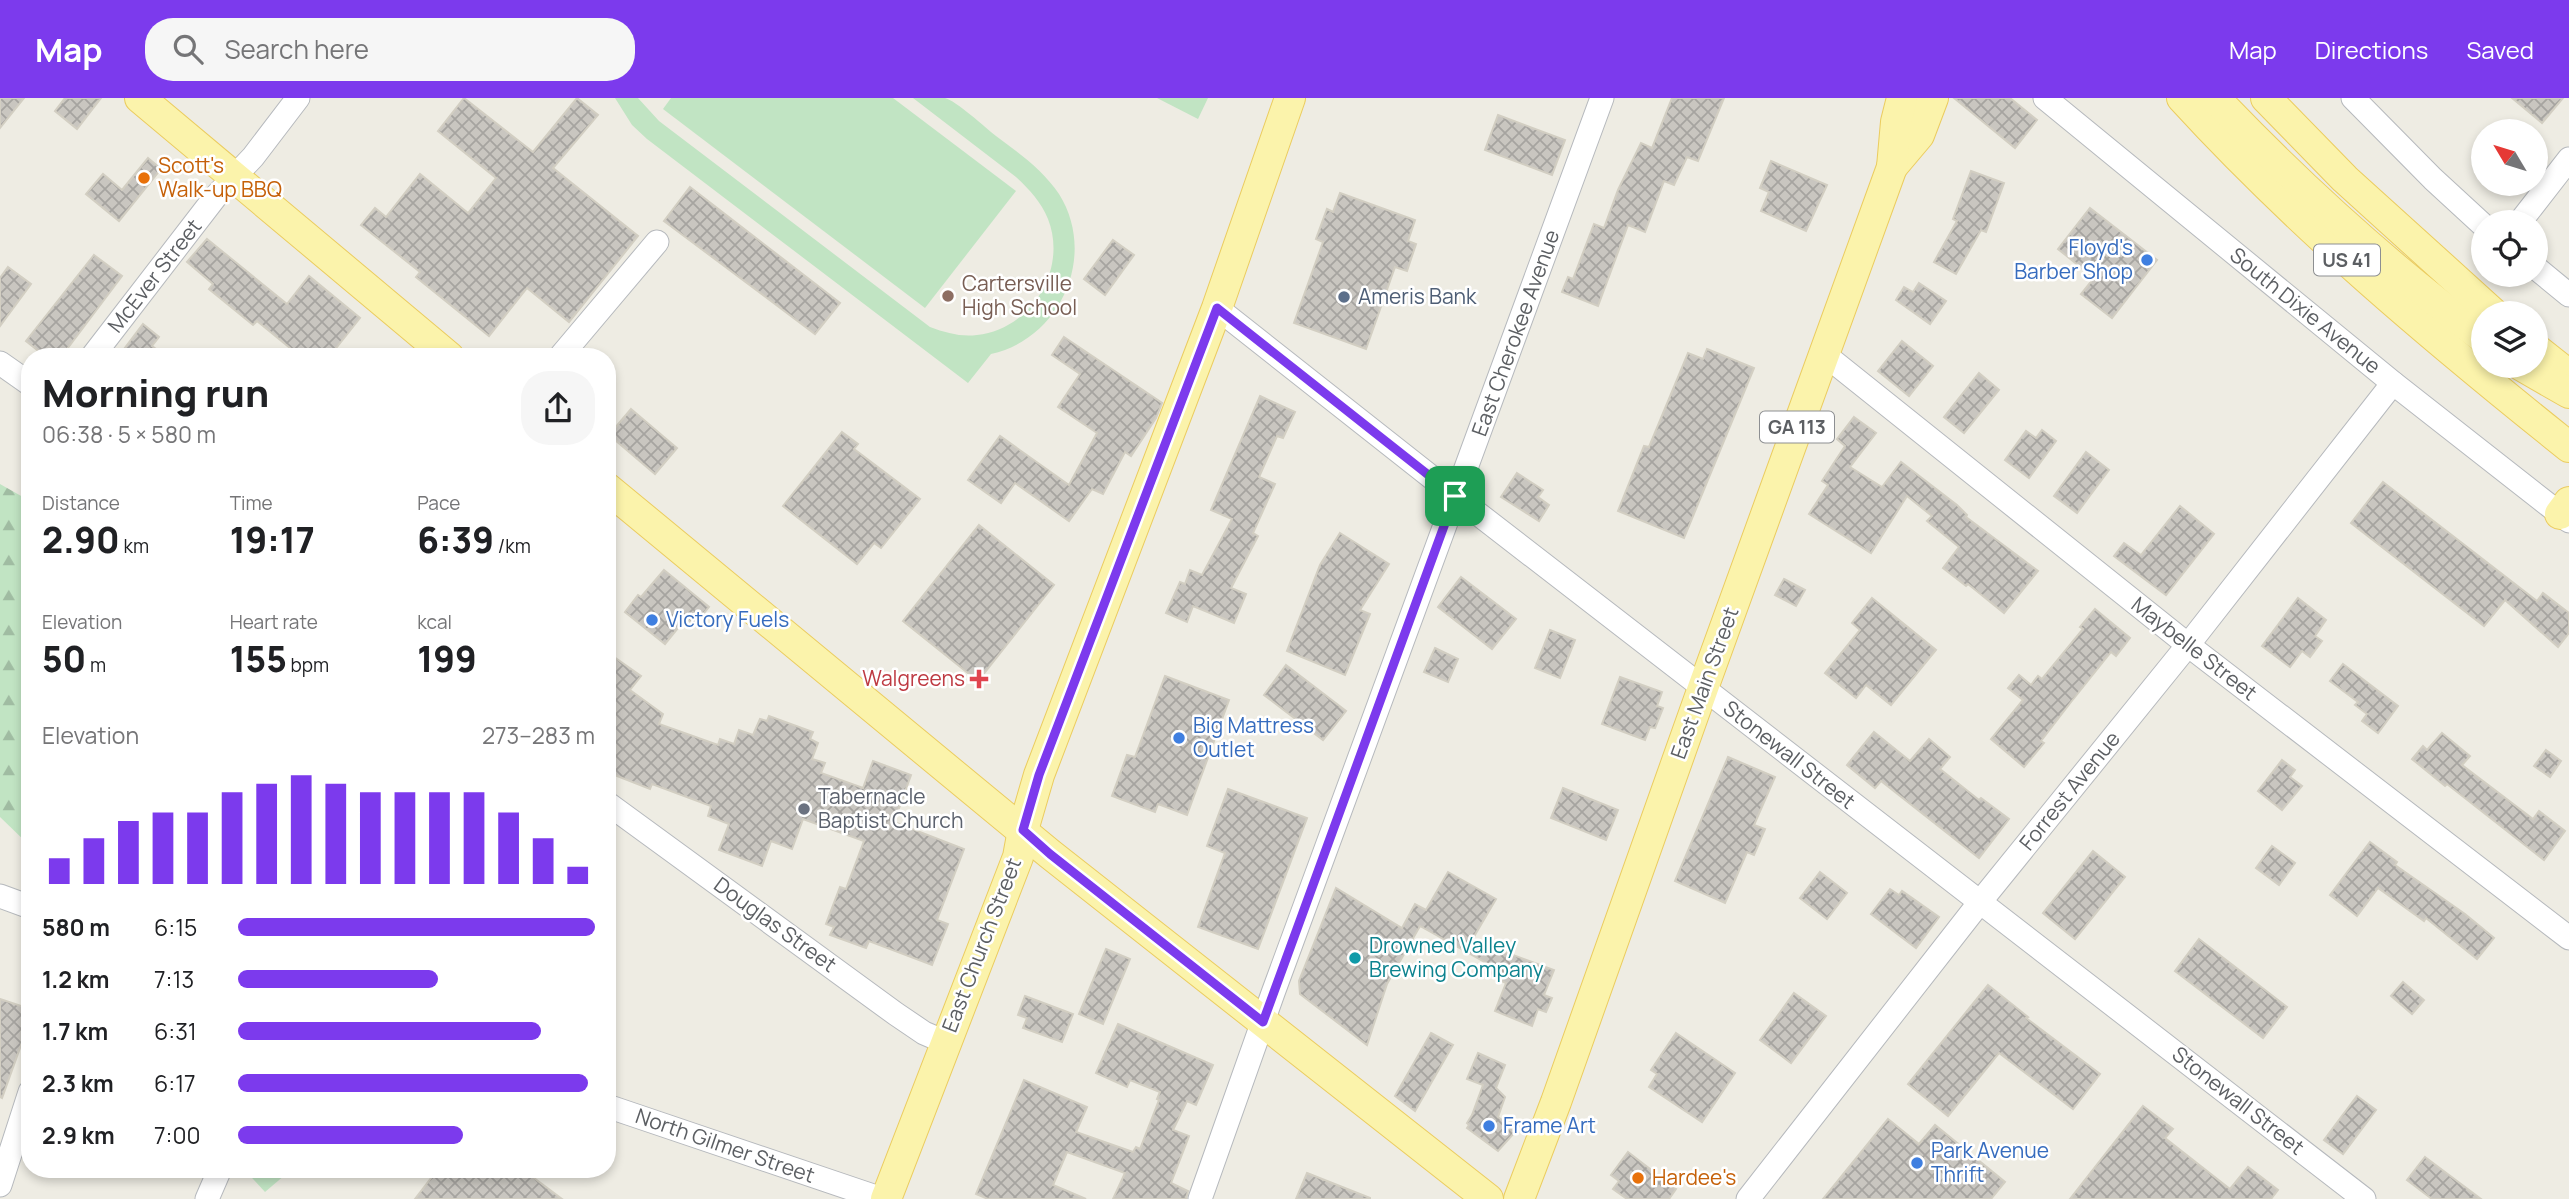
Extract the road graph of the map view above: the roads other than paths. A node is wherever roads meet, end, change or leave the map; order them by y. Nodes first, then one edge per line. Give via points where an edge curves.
1 (140, 98) edge
2 (298, 98) edge
3 (1290, 98) edge
4 (1602, 98) edge
5 (1902, 98) edge
6 (1933, 98) edge
7 (2045, 98) edge
8 (2182, 98) edge
9 (2215, 98) edge
10 (2266, 98) edge
11 (2353, 98) edge
12 (2569, 159) edge
13 (1892, 167) junction
14 (235, 176) junction
15 (2529, 210) edge
16 (2471, 214) edge
17 (657, 242) dead end
18 (2548, 278) edge
19 (2569, 295) edge
20 (2480, 301) edge
21 (1217, 308) junction
22 (2471, 328) edge
23 (99, 348) edge
24 (438, 348) edge
25 (568, 348) edge
26 (1824, 354) junction
27 (2548, 358) edge
28 (0, 363) edge
29 (2569, 375) edge
30 (21, 378) edge
31 (2543, 378) edge
32 (2393, 383) junction
33 (2569, 393) edge
34 (2568, 448) edge
35 (616, 495) edge
36 (1455, 496) junction
37 (2566, 512) edge
38 (2188, 645) junction
39 (1703, 688) junction
40 (616, 810) edge
41 (1023, 830) junction
42 (0, 896) edge
43 (1980, 902) junction
44 (21, 904) edge
45 (2569, 938) edge
46 (1263, 1022) junction
47 (945, 1042) junction
48 (616, 1108) edge
49 (21, 1120) edge
50 (216, 1178) edge
51 (0, 1185) edge
52 (885, 1194) edge
53 (207, 1199) edge
54 (1200, 1199) edge
55 (1488, 1199) edge
56 (1519, 1199) edge
57 (1748, 1199) edge
58 (2364, 1199) edge

1 - 14 main road
2 - 14 street, McEver Street
3 - 21 main road, East Church Street
4 - 36 street, East Cherokee Avenue
5 - 13 main road, East Main Street / GA 113
6 - 13 main road, East Main Street / GA 113 via 1919,135
7 - 32 street, South Dixie Avenue
8 - 34 main road, US 41 via 2329,244
9 - 22 main road via 2351,232
10 - 20 main road, US 41 via 2345,178
11 - 16 street
12 - 15 street
13 - 26 main road, East Main Street / GA 113
14 - 23 street, McEver Street
14 - 24 main road
17 - 25 street
18 - 19 street
21 - 36 street, Stonewall Street
21 - 41 main road, East Church Street via 1039,775
26 - 38 street, Maybelle Street
26 - 39 main road, East Main Street / GA 113
27 - 29 main road
28 - 30 street
31 - 33 main road
32 - 37 street, South Dixie Avenue
32 - 38 street, Forrest Avenue
35 - 41 main road
36 - 39 street, Stonewall Street
36 - 46 street, East Cherokee Avenue
38 - 43 street, Forrest Avenue
38 - 45 street, Maybelle Street
39 - 43 street, Stonewall Street
39 - 56 main road, East Main Street / GA 113
40 - 47 street, Douglas Street via 896,1014
41 - 46 main road
41 - 47 main road, East Church Street via 1018,857
42 - 44 street
43 - 57 street, Forrest Avenue
43 - 58 street, Stonewall Street
46 - 54 street, East Cherokee Avenue
46 - 55 main road
47 - 52 main road, East Church Street
48 - 52 street, North Gilmer Street
49 - 51 street
50 - 53 street

